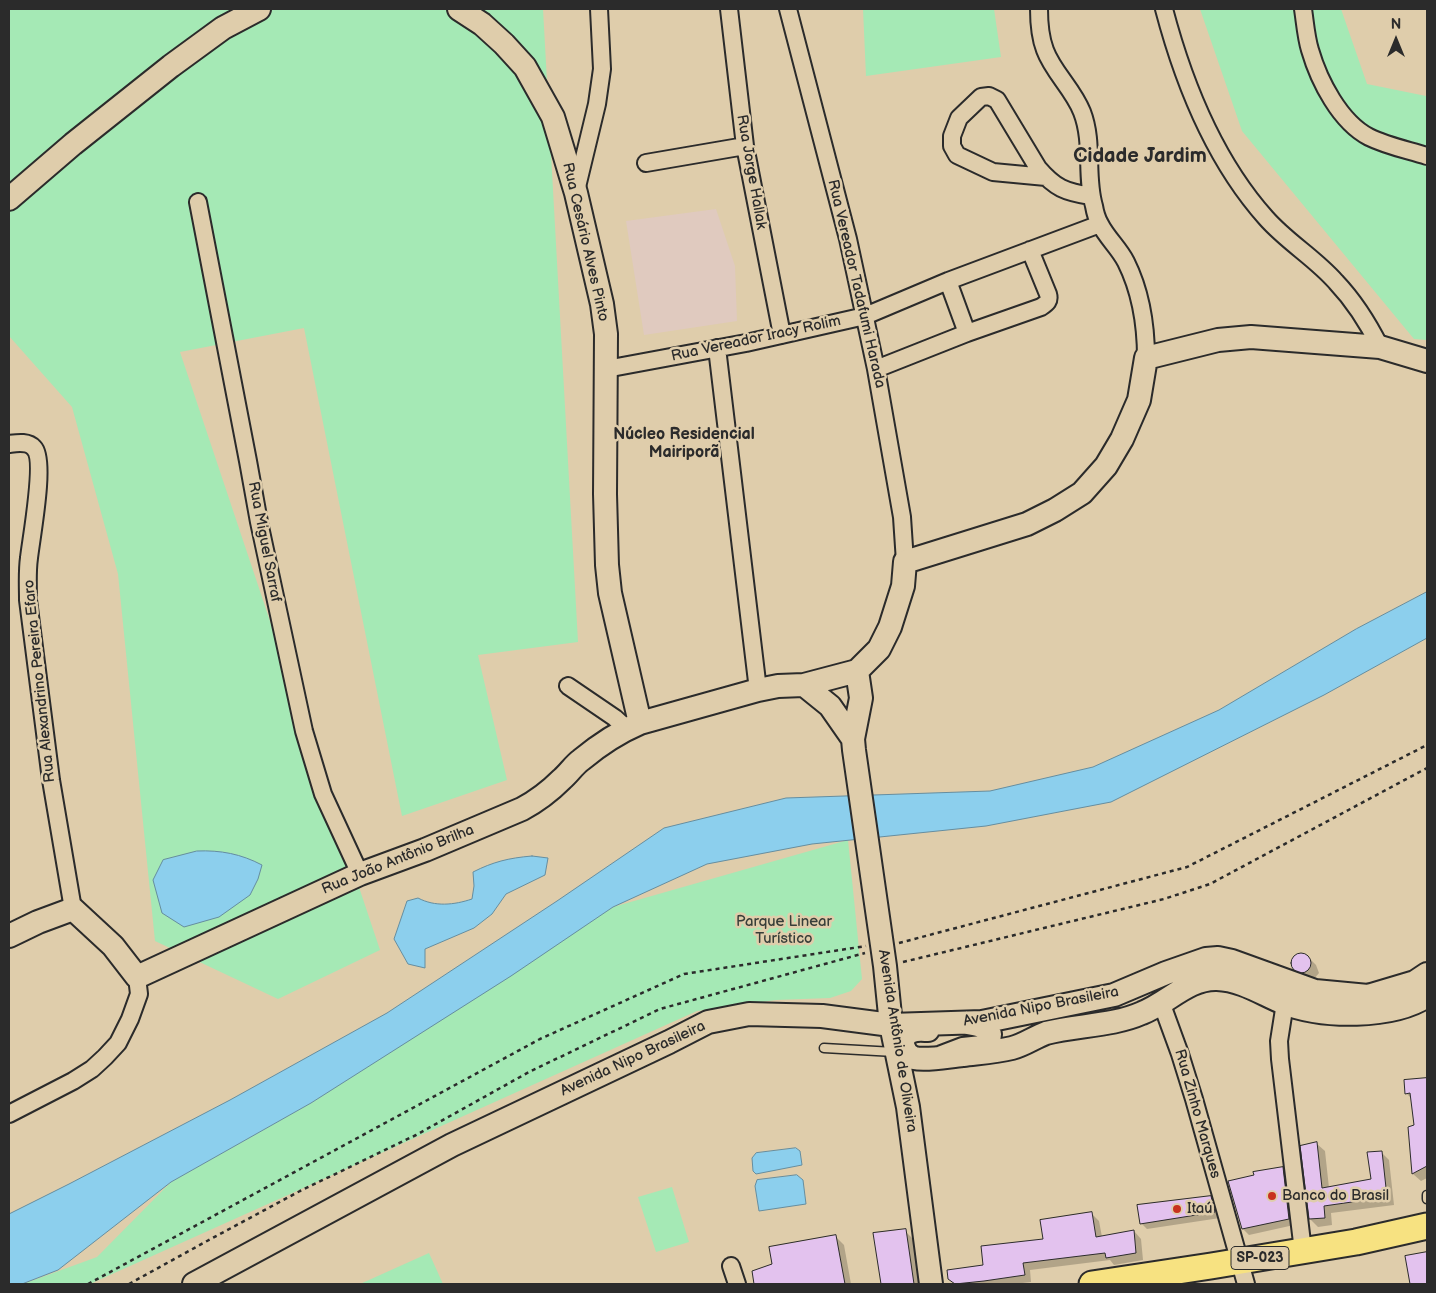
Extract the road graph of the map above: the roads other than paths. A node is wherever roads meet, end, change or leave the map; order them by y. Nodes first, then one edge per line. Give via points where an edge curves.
1 (260, 9) edge
2 (459, 9) edge
3 (599, 9) edge
4 (729, 9) edge
5 (788, 9) edge
6 (1039, 9) edge
7 (1164, 9) edge
8 (1303, 9) edge
9 (745, 146) junction
10 (1427, 156) edge
11 (646, 163) dead end
12 (1046, 178) junction
13 (576, 193) junction
14 (1091, 196) junction
15 (9, 199) edge
16 (198, 202) dead end
17 (1100, 224) junction
18 (1030, 250) junction
19 (948, 281) junction
20 (865, 316) junction
21 (967, 333) junction
22 (782, 335) junction
23 (717, 348) junction
24 (1380, 348) junction
25 (1146, 358) junction
26 (1427, 361) edge
27 (606, 369) junction
28 (876, 369) junction
29 (9, 444) edge
30 (905, 562) junction
31 (858, 671) junction
32 (804, 685) junction
33 (568, 686) dead end
34 (758, 690) junction
35 (634, 726) junction
36 (854, 744) junction
37 (360, 874) junction
38 (73, 909) junction
39 (9, 936) edge
40 (1427, 974) edge
41 (137, 977) junction
42 (1427, 996) edge
43 (1161, 1002) junction
44 (1285, 1003) junction
45 (966, 1023) junction
46 (891, 1025) junction
47 (824, 1048) dead end
48 (1014, 1048) junction
49 (896, 1052) junction
50 (942, 1057) junction
51 (908, 1107) junction
52 (9, 1114) edge
53 (1427, 1195) edge
54 (1427, 1199) edge
55 (1427, 1226) edge
56 (1303, 1251) junction
57 (731, 1266) dead end
58 (1242, 1273) edge
59 (194, 1284) edge
60 (737, 1284) edge
61 (931, 1284) edge
62 (1092, 1284) edge

1 - 15 street via 223,28 171,66
2 - 13 street, Rua Cesário Alves Pinto via 482,24 525,67 553,117
3 - 13 street via 602,69
4 - 9 street, Rua Jorge Hallak
5 - 20 street, Rua Vereador Tadafumi Harada
6 - 14 street via 1045,51 1076,98 1087,128
7 - 24 street via 1180,66 1210,132 1241,188 1288,241 1335,280 1366,320
8 - 10 street via 1310,50 1324,85 1352,126 1369,137
9 - 11 street
9 - 22 street, Rua Jorge Hallak
12 - 12 street via 997,100 982,96 959,118 952,136 952,146 957,155 993,172
12 - 14 street via 1068,192
13 - 27 street, Rua Cesário Alves Pinto via 602,304
14 - 17 street
16 - 37 street, Rua Miguel Sarraf via 258,522 304,731 323,794
17 - 18 street, Rua Vereador Iracy Rolim
17 - 25 street via 1126,261 1134,280 1144,323
18 - 19 street, Rua Vereador Iracy Rolim
18 - 21 street via 1048,294 1046,304
19 - 20 street, Rua Vereador Iracy Rolim
19 - 21 street
20 - 22 street, Rua Vereador Iracy Rolim
20 - 28 street, Rua Vereador Tadafumi Harada
21 - 28 street
22 - 23 street, Rua Vereador Iracy Rolim
23 - 27 street, Rua Vereador Iracy Rolim
23 - 34 street
24 - 25 street via 1251,337 1218,340
24 - 26 street
25 - 30 street via 1139,400 1122,439 1106,466 1082,493 1026,524
27 - 35 street, Rua Cesário Alves Pinto via 607,565
28 - 30 street, Rua Vereador Tadafumi Harada via 902,516
29 - 38 street, Rua Alexandrino Pereira Efaro via 29,444 37,452 38,459 27,578 28,600 51,780
30 - 31 street via 903,586 890,627 879,650
31 - 32 street, Rua João Antônio Brilha
31 - 36 street, Avenida Antônio de Oliveira via 861,698
32 - 34 street, Rua João Antônio Brilha
32 - 36 street, Avenida Antônio de Oliveira via 830,706
33 - 35 street via 615,718
34 - 35 street, Rua João Antônio Brilha
35 - 37 street, Rua João Antônio Brilha via 580,760 536,801 522,809
36 - 46 street, Avenida Antônio de Oliveira
37 - 41 street, Rua João Antônio Brilha
38 - 39 street
38 - 41 street via 113,946
40 - 45 street, Avenida Nipo Brasileira via 1415,982 1368,996 1315,991 1218,958 1166,973 1114,995
41 - 52 street via 139,994 118,1043 92,1069
42 - 44 street via 1413,1003 1367,1014 1328,1012
43 - 44 street via 1192,985 1216,979 1234,981
43 - 48 street via 1142,1013 1046,1033
43 - 58 street, Rua Zinho Marques via 1194,1099
44 - 56 street via 1279,1041 1280,1059
45 - 46 street, Avenida Nipo Brasileira
45 - 50 street via 988,1030 989,1042 982,1047 963,1049
45 - 50 street via 946,1030 912,1031 906,1035 903,1042 911,1057
46 - 49 street, Avenida Antônio de Oliveira
46 - 59 street, Avenida Nipo Brasileira via 822,1016 749,1014 708,1022 452,1144
47 - 49 lane
48 - 50 street
48 - 51 street via 982,1063 922,1072 913,1077
49 - 51 street, Avenida Antônio de Oliveira
51 - 61 street, Avenida Antônio de Oliveira
53 - 54 lane
55 - 56 main road, SP-023
56 - 58 main road, SP-023
57 - 60 street
58 - 62 main road, SP-023

